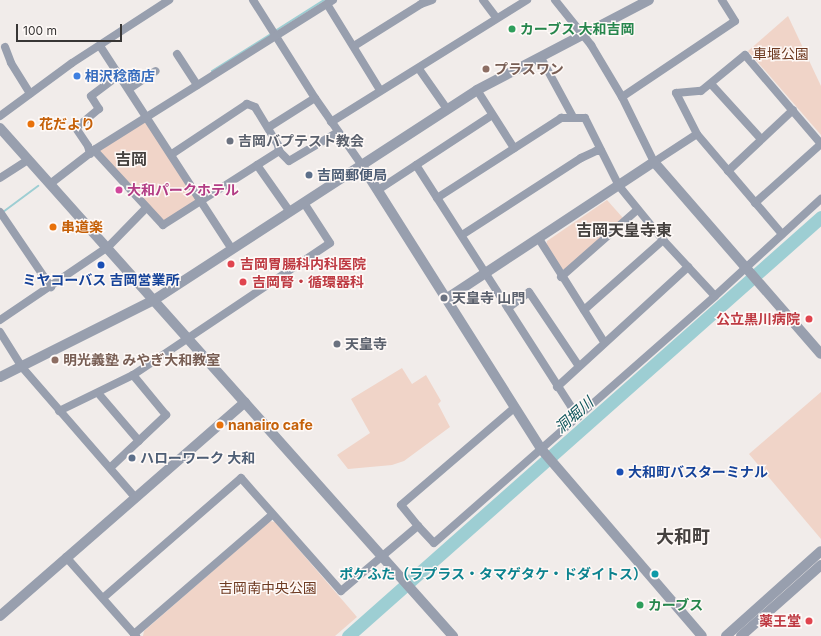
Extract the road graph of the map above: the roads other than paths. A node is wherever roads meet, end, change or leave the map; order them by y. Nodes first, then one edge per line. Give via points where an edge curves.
1 (169, 0) edge
2 (253, 0) edge
3 (432, 0) edge
4 (483, 0) edge
5 (527, 0) edge
6 (555, 0) edge
7 (649, 0) edge
8 (722, 0) edge
9 (330, 2) edge
10 (496, 18) junction
11 (275, 35) junction
12 (583, 35) junction
13 (100, 46) junction
14 (354, 46) junction
15 (5, 47) dead end
16 (177, 54) dead end
17 (541, 58) junction
18 (419, 69) junction
19 (156, 71) dead end
20 (119, 75) junction
21 (196, 82) junction
22 (711, 84) junction
23 (128, 89) junction
24 (380, 90) junction
25 (477, 90) junction
26 (30, 94) junction
27 (622, 97) junction
28 (315, 98) junction
29 (447, 109) junction
30 (793, 110) junction
31 (145, 114) junction
32 (492, 114) junction
33 (0, 116) edge
34 (573, 117) junction
35 (331, 122) junction
36 (269, 127) junction
37 (0, 128) edge
38 (338, 132) junction
39 (697, 134) junction
40 (760, 140) junction
41 (821, 144) edge
42 (514, 148) junction
43 (90, 151) junction
44 (279, 151) junction
45 (601, 151) junction
46 (172, 154) junction
47 (28, 160) junction
48 (654, 162) junction
49 (361, 164) junction
50 (257, 165) junction
51 (416, 165) junction
52 (728, 171) junction
53 (0, 178) edge
54 (50, 184) junction
55 (619, 186) junction
56 (378, 190) junction
57 (438, 198) junction
58 (821, 199) edge
59 (202, 201) junction
60 (304, 203) junction
61 (755, 203) junction
62 (146, 208) junction
63 (637, 210) junction
64 (290, 212) junction
65 (2, 214) edge
66 (782, 234) junction
67 (462, 235) junction
68 (539, 239) junction
69 (663, 240) junction
70 (108, 246) junction
71 (232, 249) junction
72 (688, 267) junction
73 (746, 268) junction
74 (486, 273) junction
75 (561, 277) junction
76 (51, 287) junction
77 (715, 296) junction
78 (446, 299) junction
79 (154, 300) junction
80 (508, 308) junction
81 (584, 310) junction
82 (0, 320) edge
83 (0, 332) edge
84 (188, 337) junction
85 (604, 342) junction
86 (821, 354) edge
87 (21, 366) junction
88 (578, 366) junction
89 (133, 375) junction
90 (0, 377) edge
91 (557, 386) junction
92 (98, 393) junction
93 (244, 402) junction
94 (514, 408) junction
95 (59, 411) junction
96 (578, 417) junction
97 (140, 441) junction
98 (545, 453) junction
99 (110, 467) junction
100 (135, 497) junction
101 (272, 515) junction
102 (418, 526) junction
103 (821, 552) edge
104 (383, 556) junction
105 (66, 557) junction
106 (821, 565) edge
107 (103, 598) junction
108 (0, 616) edge
109 (135, 635) edge
110 (453, 636) edge
111 (702, 636) edge
112 (726, 636) edge
113 (741, 636) edge

1 - 13 street
2 - 11 street
3 - 14 street via 421,4
4 - 10 street
5 - 10 street
6 - 12 street
7 - 12 street
8 - 27 street via 736,21
9 - 11 street
9 - 14 street
10 - 18 street
11 - 21 street
11 - 28 street
12 - 17 street
12 - 27 street
13 - 20 street
13 - 26 street
14 - 24 street
15 - 26 street via 11,63
16 - 21 street
17 - 25 street
17 - 34 street
18 - 24 street
18 - 29 street
19 - 23 street
20 - 23 street
20 - 43 street via 91,96 99,109 76,128
21 - 31 street
22 - 30 street via 745,55
22 - 39 street via 701,91 676,93
22 - 40 street
23 - 31 street
24 - 35 street
25 - 29 street
25 - 32 street
26 - 33 street
27 - 48 street
28 - 35 street
28 - 36 street
29 - 49 street
30 - 40 street
30 - 41 street
31 - 43 street
31 - 46 street
32 - 42 street
32 - 51 street
34 - 42 street via 561,118
34 - 45 street via 585,118
35 - 38 street
36 - 44 street
36 - 46 street via 255,107 247,104
37 - 47 street
38 - 44 street via 289,161
38 - 49 street
39 - 48 street
39 - 52 street
40 - 52 street
41 - 61 street
42 - 57 street
43 - 54 street
43 - 62 street
44 - 50 street
45 - 55 street
45 - 67 street via 581,158
46 - 59 street
47 - 53 street
47 - 54 street
48 - 55 street
48 - 73 street
49 - 56 street
49 - 60 street
50 - 59 street
50 - 64 street
51 - 56 street
51 - 57 street
52 - 61 street
54 - 70 street
55 - 63 street
55 - 68 street
56 - 78 street
57 - 67 street
58 - 66 street
59 - 62 street via 163,225
59 - 71 street
60 - 64 street
60 - 84 street via 330,243
61 - 66 street
62 - 70 street
63 - 69 street
63 - 75 street
64 - 71 street
65 - 76 street
66 - 73 street
67 - 74 street
68 - 74 street
68 - 75 street
69 - 72 street
69 - 81 street
70 - 76 street
70 - 79 street
71 - 79 street
72 - 77 street
72 - 85 street
73 - 77 street
73 - 86 street
74 - 78 street
74 - 80 street
75 - 81 street
76 - 82 street
77 - 96 street
78 - 94 street
79 - 84 street
79 - 87 street
80 - 88 street via 529,292
80 - 91 street
81 - 85 street
83 - 87 street
84 - 89 street
84 - 93 street
85 - 88 street
87 - 90 street
87 - 95 street
88 - 91 street
89 - 92 street
89 - 97 street via 166,415
91 - 96 street
92 - 95 street
92 - 97 street
93 - 100 street
93 - 104 street
94 - 98 street
94 - 102 street via 401,505
95 - 99 street
96 - 98 street
97 - 99 street
98 - 102 street via 434,543
98 - 111 street
99 - 100 street
100 - 105 street
101 - 104 street via 341,591
101 - 107 street via 241,478
101 - 109 street
102 - 104 street
103 - 112 street
104 - 110 street
105 - 107 street
105 - 108 street
106 - 113 street
107 - 109 street

